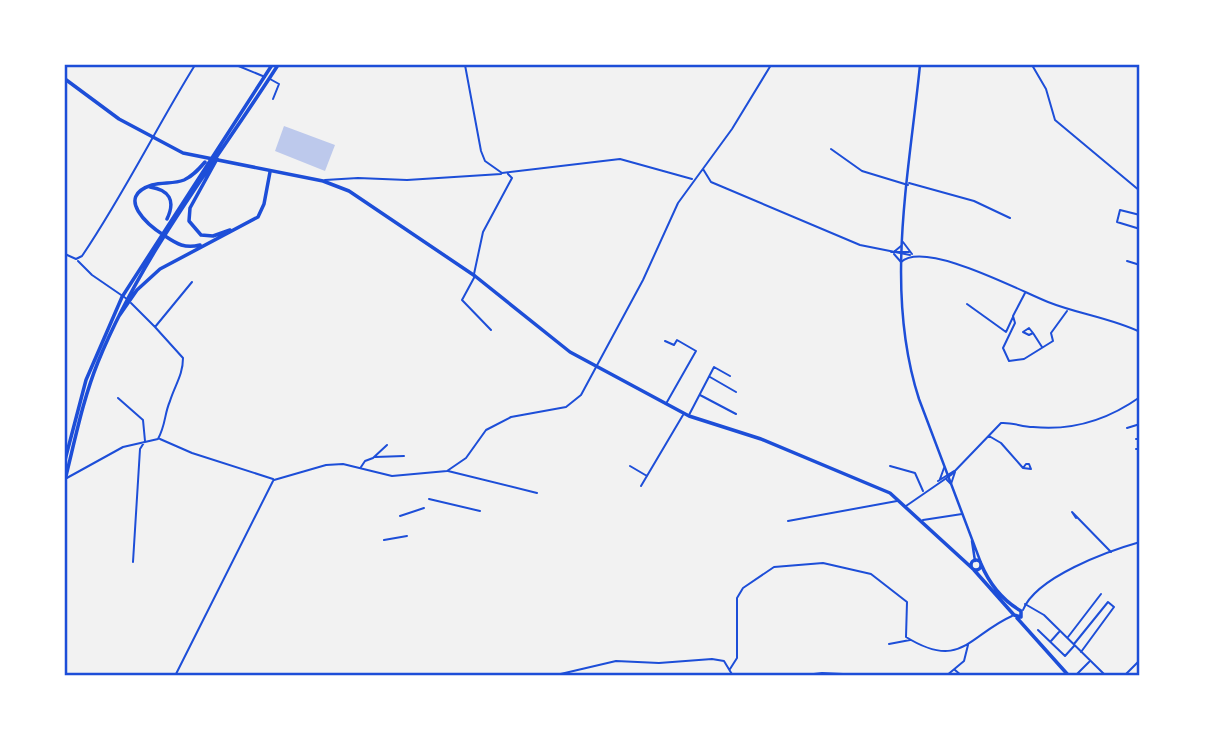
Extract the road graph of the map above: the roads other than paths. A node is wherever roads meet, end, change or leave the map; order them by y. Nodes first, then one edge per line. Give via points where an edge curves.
1 (195, 65) edge
2 (236, 65) edge
3 (272, 65) edge
4 (278, 65) edge
5 (465, 65) edge
6 (771, 65) edge
7 (920, 65) edge
8 (1032, 65) edge
9 (269, 74) junction
10 (65, 79) edge
11 (273, 99) dead end
12 (152, 137) junction
13 (831, 149) dead end
14 (214, 156) junction
15 (206, 168) junction
16 (702, 168) junction
17 (270, 172) junction
18 (502, 173) junction
19 (506, 173) junction
20 (693, 179) junction
21 (323, 181) junction
22 (909, 184) junction
23 (150, 187) junction
24 (1140, 191) edge
25 (1140, 215) edge
26 (1010, 218) dead end
27 (168, 226) junction
28 (242, 226) junction
29 (1140, 229) edge
30 (215, 239) junction
31 (903, 241) junction
32 (894, 252) junction
33 (902, 252) junction
34 (65, 254) edge
35 (911, 254) junction
36 (78, 261) dead end
37 (1127, 261) dead end
38 (901, 262) junction
39 (1140, 265) edge
40 (474, 276) junction
41 (192, 282) dead end
42 (1026, 292) junction
43 (967, 304) dead end
44 (1068, 309) junction
45 (117, 314) junction
46 (1013, 316) junction
47 (155, 327) junction
48 (491, 330) dead end
49 (1140, 332) edge
50 (1033, 333) dead end
51 (665, 341) dead end
52 (1043, 348) junction
53 (598, 368) junction
54 (708, 376) junction
55 (730, 376) dead end
56 (736, 392) dead end
57 (699, 394) junction
58 (1140, 397) edge
59 (118, 398) dead end
60 (82, 402) junction
61 (665, 405) junction
62 (736, 414) dead end
63 (686, 415) junction
64 (1140, 424) edge
65 (1127, 428) dead end
66 (988, 435) junction
67 (158, 439) junction
68 (1136, 439) dead end
69 (1140, 439) edge
70 (145, 441) junction
71 (387, 445) dead end
72 (1136, 449) dead end
73 (1140, 449) edge
74 (404, 456) dead end
75 (374, 457) junction
76 (65, 460) edge
77 (944, 464) junction
78 (630, 466) dead end
79 (890, 466) dead end
80 (361, 468) junction
81 (1023, 468) dead end
82 (956, 469) junction
83 (447, 471) junction
84 (647, 476) junction
85 (948, 476) junction
86 (65, 480) edge
87 (274, 480) junction
88 (942, 480) junction
89 (951, 484) junction
90 (641, 486) dead end
91 (923, 492) junction
92 (537, 493) dead end
93 (429, 499) dead end
94 (899, 500) junction
95 (906, 506) junction
96 (424, 508) dead end
97 (480, 511) dead end
98 (962, 514) junction
99 (400, 516) dead end
100 (1076, 518) dead end
101 (788, 521) dead end
102 (922, 521) junction
103 (970, 534) junction
104 (407, 536) dead end
105 (384, 540) dead end
106 (1140, 542) edge
107 (1111, 552) junction
108 (960, 555) junction
109 (974, 561) junction
110 (134, 562) dead end
111 (981, 564) junction
112 (973, 569) junction
113 (1101, 594) dead end
114 (1026, 606) junction
115 (1009, 607) junction
116 (1022, 613) junction
117 (1016, 616) junction
118 (1006, 619) junction
119 (1027, 628) junction
120 (1038, 630) dead end
121 (1060, 631) junction
122 (1068, 638) junction
123 (911, 640) junction
124 (1050, 642) junction
125 (888, 644) dead end
126 (968, 644) junction
127 (1074, 645) junction
128 (1081, 652) junction
129 (1090, 660) junction
130 (1140, 660) edge
131 (726, 663) junction
132 (733, 664) junction
133 (730, 670) junction
134 (955, 670) junction
135 (175, 676) edge
136 (552, 676) edge
137 (733, 676) edge
138 (797, 676) edge
139 (885, 676) edge
140 (946, 676) edge
141 (962, 676) edge
142 (1069, 676) edge
143 (1075, 676) edge
144 (1106, 676) edge
145 (1124, 676) edge

1 - 12 street
2 - 11 street via 278,82
3 - 9 main road
4 - 9 main road
5 - 18 street via 481,152 485,161
6 - 16 street
7 - 22 main road
8 - 24 street via 1055,120
9 - 14 main road
10 - 12 main road via 102,108
12 - 17 main road via 189,155
12 - 34 street via 116,208 82,256 76,259
13 - 22 street via 862,171
14 - 15 main road
14 - 15 main road
15 - 23 main road via 179,182
15 - 27 main road
15 - 28 main road via 190,208 191,226 207,236
16 - 20 street
16 - 32 street via 711,182 772,210 860,245
17 - 21 main road
17 - 28 main road via 258,217
18 - 19 street
18 - 21 street
19 - 20 street via 620,159
19 - 40 street via 512,178 483,232
20 - 53 street via 662,232
21 - 40 main road via 349,191
22 - 26 street via 974,201
22 - 31 main road
23 - 27 main road via 163,189 171,199
23 - 30 main road via 142,191 136,205 145,223 187,247
25 - 29 street via 1120,210 1117,222
27 - 45 main road
28 - 30 main road
30 - 45 main road via 147,278
31 - 32 street
31 - 33 main road
31 - 35 street
32 - 33 street
32 - 38 street
33 - 35 street
33 - 38 main road
35 - 38 street
35 - 42 street via 938,258
36 - 47 street
37 - 39 street
38 - 77 main road via 901,318 910,372
40 - 48 street via 462,300
40 - 53 main road via 570,352
41 - 47 street
42 - 44 street
42 - 46 street
43 - 46 street via 1006,332
44 - 49 street
44 - 52 street via 1051,333 1053,341
45 - 60 main road
45 - 60 main road via 100,343
46 - 52 street via 1015,323 1003,348 1006,358 1017,362
47 - 67 street via 183,358 180,380
50 - 52 street
51 - 61 street via 674,345 677,340 696,351
53 - 61 main road
53 - 83 street via 581,395 566,407 511,417 486,430 466,458
54 - 55 street via 714,367
54 - 56 street
54 - 57 street
57 - 62 street
57 - 63 street
58 - 66 street via 1099,421 1038,428 1004,422
59 - 70 street via 142,418
60 - 76 main road
60 - 86 main road
61 - 63 main road
63 - 84 street
63 - 94 main road via 761,439
64 - 65 street
66 - 81 street
66 - 82 street
67 - 70 street
67 - 87 street
68 - 69 street
70 - 86 street via 113,452
70 - 110 street
71 - 75 street
72 - 73 street
74 - 75 street
75 - 80 street
77 - 82 street
77 - 85 main road
77 - 88 street
78 - 84 street
79 - 91 street via 915,473
80 - 83 street via 392,476
80 - 87 street via 326,465
82 - 85 street
82 - 89 street
83 - 92 street
84 - 90 street
85 - 88 street
85 - 89 main road
87 - 135 street
88 - 89 street
88 - 91 street
89 - 98 main road
91 - 95 street
93 - 97 street
94 - 95 main road
94 - 101 street
95 - 102 main road
96 - 99 street
98 - 102 street
98 - 103 main road
100 - 107 street
102 - 108 main road
103 - 109 main road
103 - 111 main road
104 - 105 street
106 - 107 street
107 - 114 street via 1060,576
108 - 109 main road
108 - 112 main road
109 - 111 main road
109 - 112 main road
111 - 112 main road via 980,569
111 - 115 main road
112 - 115 main road
113 - 122 street
114 - 115 street
114 - 116 street
114 - 121 street
115 - 116 main road
115 - 117 main road
115 - 118 street
116 - 117 main road
116 - 119 main road
117 - 118 street
117 - 119 main road
118 - 126 street
119 - 142 main road
120 - 124 street
121 - 122 street
121 - 124 street
122 - 127 street
123 - 125 street
123 - 126 street via 948,652
123 - 132 street via 904,632 907,602 876,576 823,564 792,564 774,567 740,593
124 - 127 street via 1065,656
126 - 134 street via 964,661
127 - 128 street
127 - 128 street via 1108,602 1114,607
128 - 129 street
129 - 143 street
129 - 144 street
130 - 145 street
131 - 132 street
131 - 133 street
131 - 136 street via 712,659 616,661
132 - 133 street
133 - 137 street
134 - 140 street
134 - 141 street
138 - 139 street

